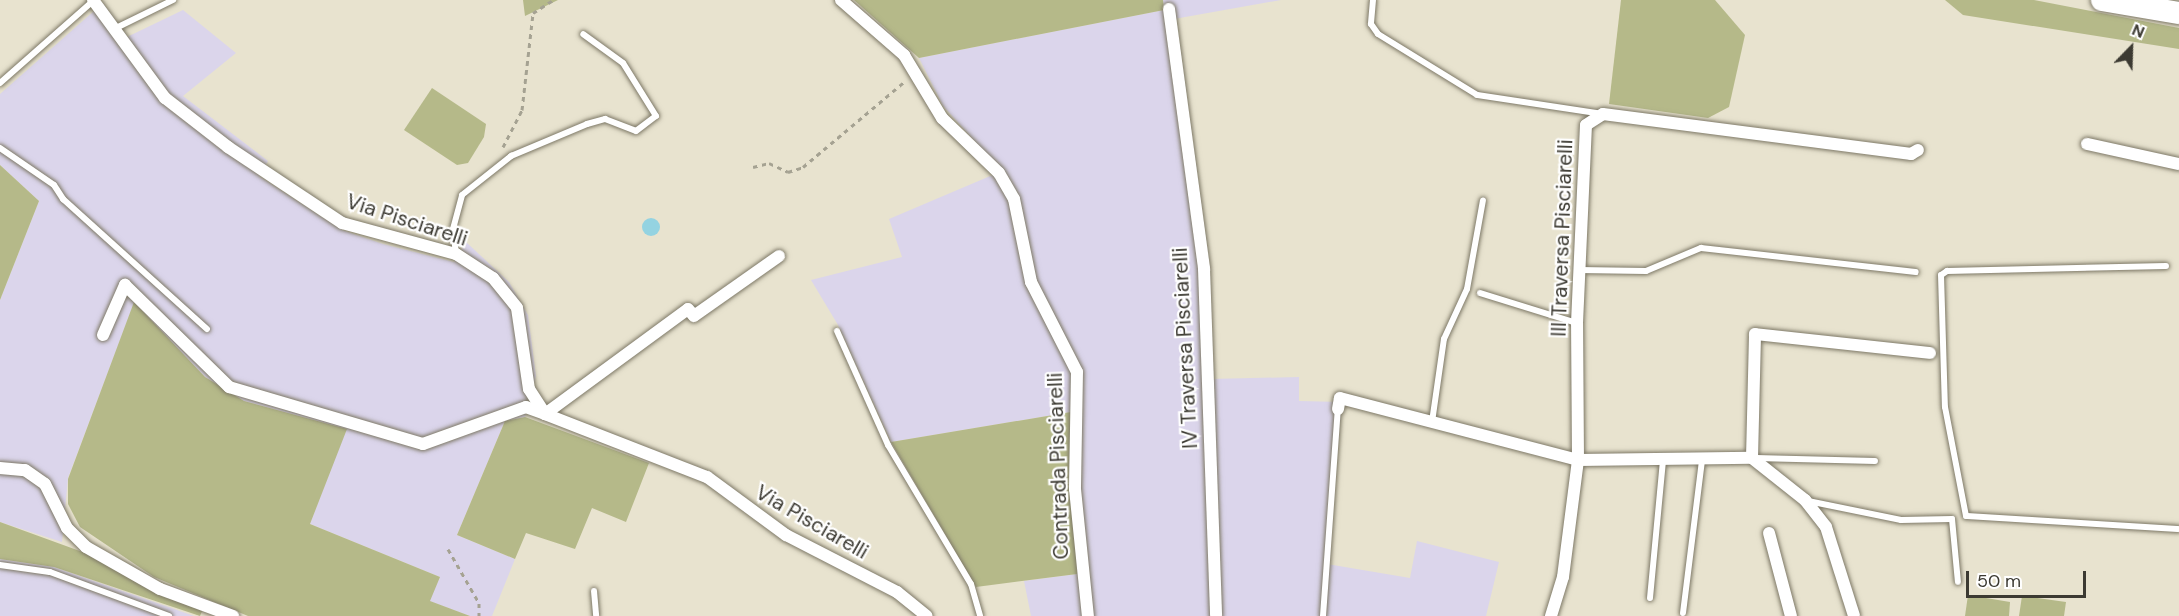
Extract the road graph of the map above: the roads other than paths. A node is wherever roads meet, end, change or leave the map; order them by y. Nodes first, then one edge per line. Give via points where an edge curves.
1 (93, 0) edge
2 (173, 0) edge
3 (841, 0) edge
4 (1373, 0) edge
5 (2102, 0) edge
6 (1168, 9) dead end
7 (2179, 13) edge
8 (114, 29) junction
9 (583, 34) dead end
10 (0, 83) edge
11 (1603, 114) junction
12 (2087, 144) dead end
13 (0, 148) edge
14 (1918, 150) dead end
15 (2179, 164) edge
16 (1483, 200) dead end
17 (456, 254) junction
18 (779, 256) dead end
19 (2166, 266) dead end
20 (1579, 270) junction
21 (1916, 272) dead end
22 (1480, 293) dead end
23 (1577, 323) junction
24 (207, 329) dead end
25 (837, 331) dead end
26 (103, 334) dead end
27 (1930, 353) dead end
28 (1338, 409) joint
29 (545, 414) junction
30 (1432, 422) junction
31 (1752, 458) junction
32 (1578, 460) junction
33 (1663, 460) junction
34 (1702, 460) junction
35 (1875, 461) dead end
36 (0, 468) edge
37 (1805, 500) junction
38 (2179, 529) edge
39 (1769, 533) dead end
40 (0, 565) edge
41 (1958, 582) dead end
42 (594, 591) dead end
43 (1650, 598) dead end
44 (1683, 613) dead end
45 (170, 616) edge
46 (233, 616) edge
47 (597, 616) edge
48 (927, 616) edge
49 (980, 616) edge
50 (1088, 616) edge
51 (1216, 616) edge
52 (1323, 616) edge
53 (1551, 616) edge
54 (1791, 616) edge
55 (1854, 616) edge

1 - 8 street, Via Pisciarelli
1 - 10 lane
2 - 8 lane
3 - 50 street, Contrada Pisciarelli via 918,72 942,118 1008,184 1031,282 1074,357 1075,489
4 - 11 lane via 1371,24 1378,34 1477,95
5 - 7 highway
6 - 51 street, IV Traversa Pisciarelli via 1204,269
8 - 17 street, Via Pisciarelli via 177,109 342,223
9 - 17 lane via 623,63 656,116 643,131 605,119 587,124 526,148 487,174 462,195 453,229
11 - 14 street via 1911,154
11 - 20 street, III Traversa Pisciarelli via 1586,125 1584,136
12 - 15 street
13 - 24 lane via 54,185 63,199
16 - 30 lane via 1467,289 1444,339
17 - 29 street, Via Pisciarelli via 493,278 517,308 530,388
18 - 29 street via 694,316 688,309
19 - 38 lane via 1947,271 1941,275 1945,407 1966,516
20 - 21 lane via 1646,271 1701,248
20 - 23 street, III Traversa Pisciarelli
22 - 23 lane
23 - 32 street, III Traversa Pisciarelli
25 - 49 lane via 888,446 971,584
26 - 29 street via 125,285 202,366 244,394 423,444 526,407
27 - 31 street via 1755,334
28 - 30 street via 1340,398
28 - 52 lane
29 - 48 street, Via Pisciarelli via 707,477 786,535 897,592
30 - 32 street
31 - 34 street
31 - 35 lane
31 - 37 street
32 - 33 street
32 - 53 street, III Traversa Pisciarelli via 1563,578
33 - 34 street
33 - 43 lane
34 - 44 lane
36 - 46 street via 25,470 45,484 67,528 86,547 160,590
37 - 41 lane via 1901,520 1952,519
37 - 55 street via 1826,527
39 - 54 street
40 - 45 lane via 60,575
42 - 47 lane

